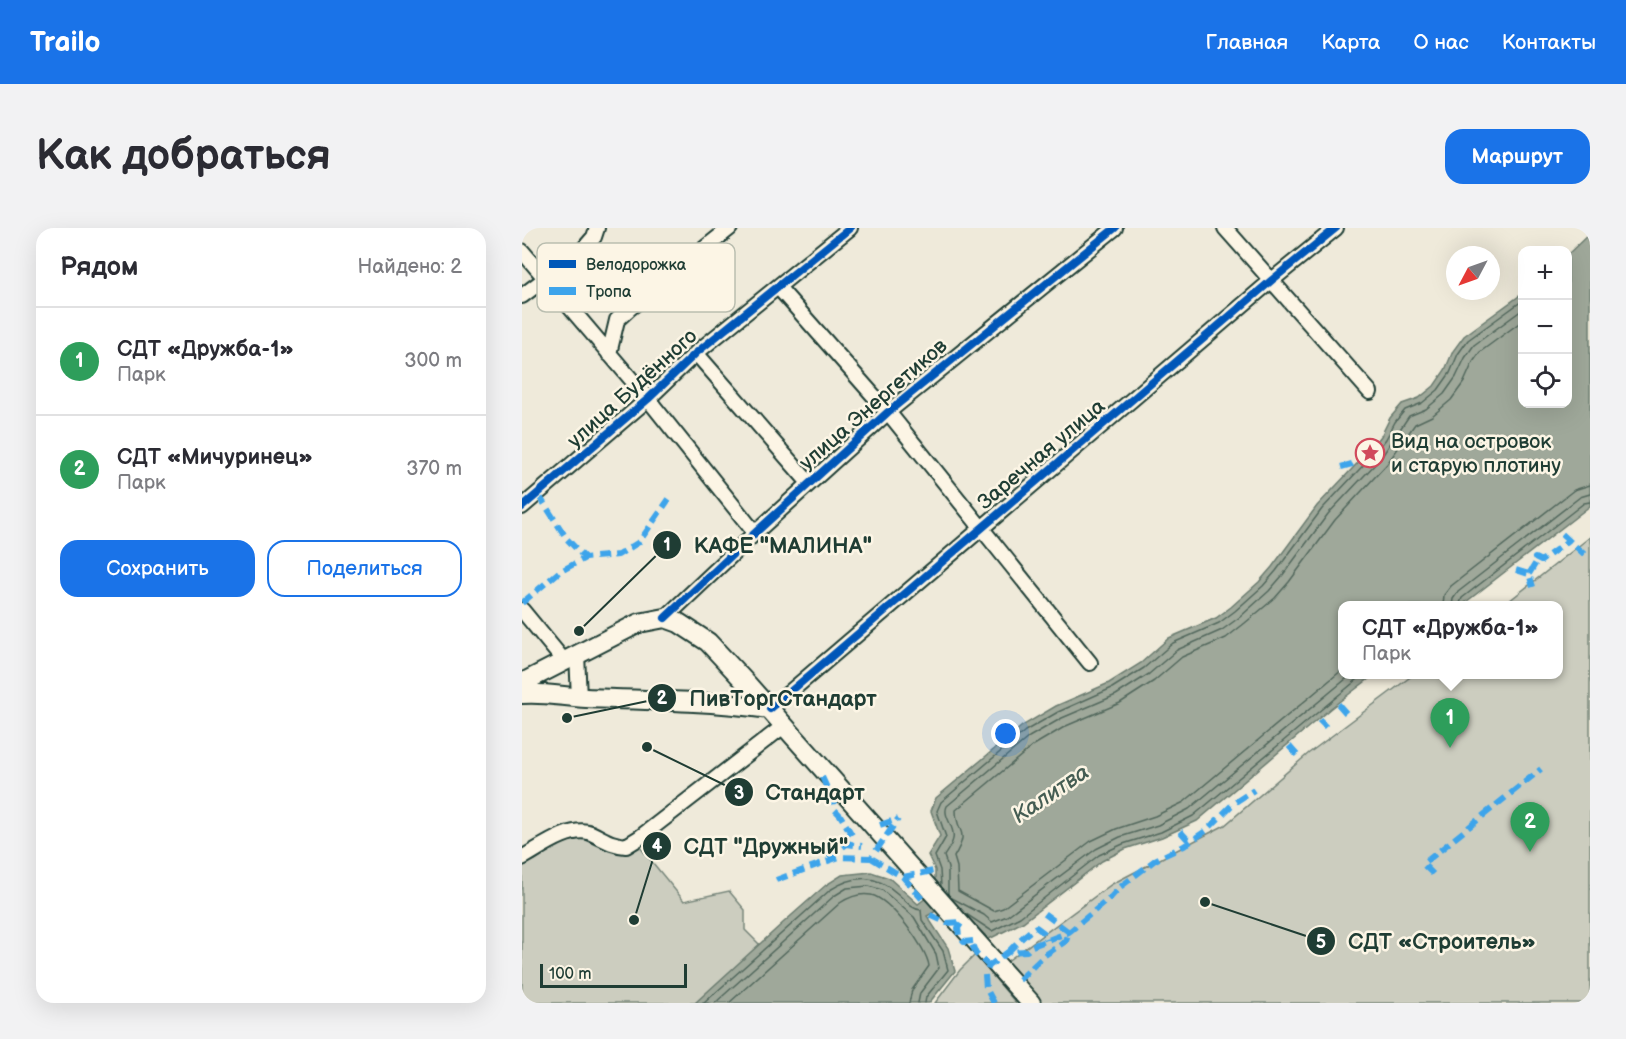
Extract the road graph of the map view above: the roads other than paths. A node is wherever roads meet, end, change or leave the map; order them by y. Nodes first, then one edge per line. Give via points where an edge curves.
1 (606, 228) edge
2 (730, 228) edge
3 (850, 228) edge
4 (1115, 228) edge
5 (1225, 228) edge
6 (1336, 228) edge
7 (596, 233) edge
8 (711, 243) edge
9 (522, 252) edge
10 (537, 268) edge
11 (1272, 280) junction
12 (537, 285) edge
13 (778, 286) junction
14 (522, 296) edge
15 (574, 312) edge
16 (626, 312) edge
17 (696, 353) junction
18 (609, 354) junction
19 (1370, 392) dead end
20 (648, 399) junction
21 (888, 412) junction
22 (809, 483) junction
23 (522, 507) edge
24 (981, 528) junction
25 (754, 532) junction
26 (522, 610) edge
27 (665, 618) junction
28 (571, 658) junction
29 (1090, 663) dead end
30 (522, 683) edge
31 (748, 685) junction
32 (522, 694) edge
33 (579, 698) junction
34 (741, 705) junction
35 (770, 709) junction
36 (785, 725) junction
37 (522, 858) edge
38 (1031, 1003) edge

1 - 7 street
2 - 8 street
3 - 13 street, улица Будённого
4 - 21 street, улица Энергетиков
5 - 11 street
6 - 11 street, Заречная улица
9 - 10 street
11 - 19 street
11 - 24 street, Заречная улица
12 - 14 street
13 - 17 street, улица Будённого
13 - 21 street
15 - 18 street
16 - 18 street via 617,321
17 - 20 street, улица Будённого
17 - 22 street
18 - 20 street
20 - 23 street, улица Будённого
20 - 25 street
21 - 22 street, улица Энергетиков
21 - 24 street
22 - 25 street, улица Энергетиков
24 - 29 street
24 - 35 street, Заречная улица
25 - 27 street, улица Энергетиков
26 - 28 street
27 - 28 main road via 639,623
27 - 31 main road via 708,642
28 - 30 main road
28 - 33 street
31 - 34 street
31 - 35 main road
32 - 33 main road
33 - 34 main road
34 - 35 main road
35 - 36 main road
36 - 37 street via 626,846 606,842 589,832 565,833
36 - 38 main road

